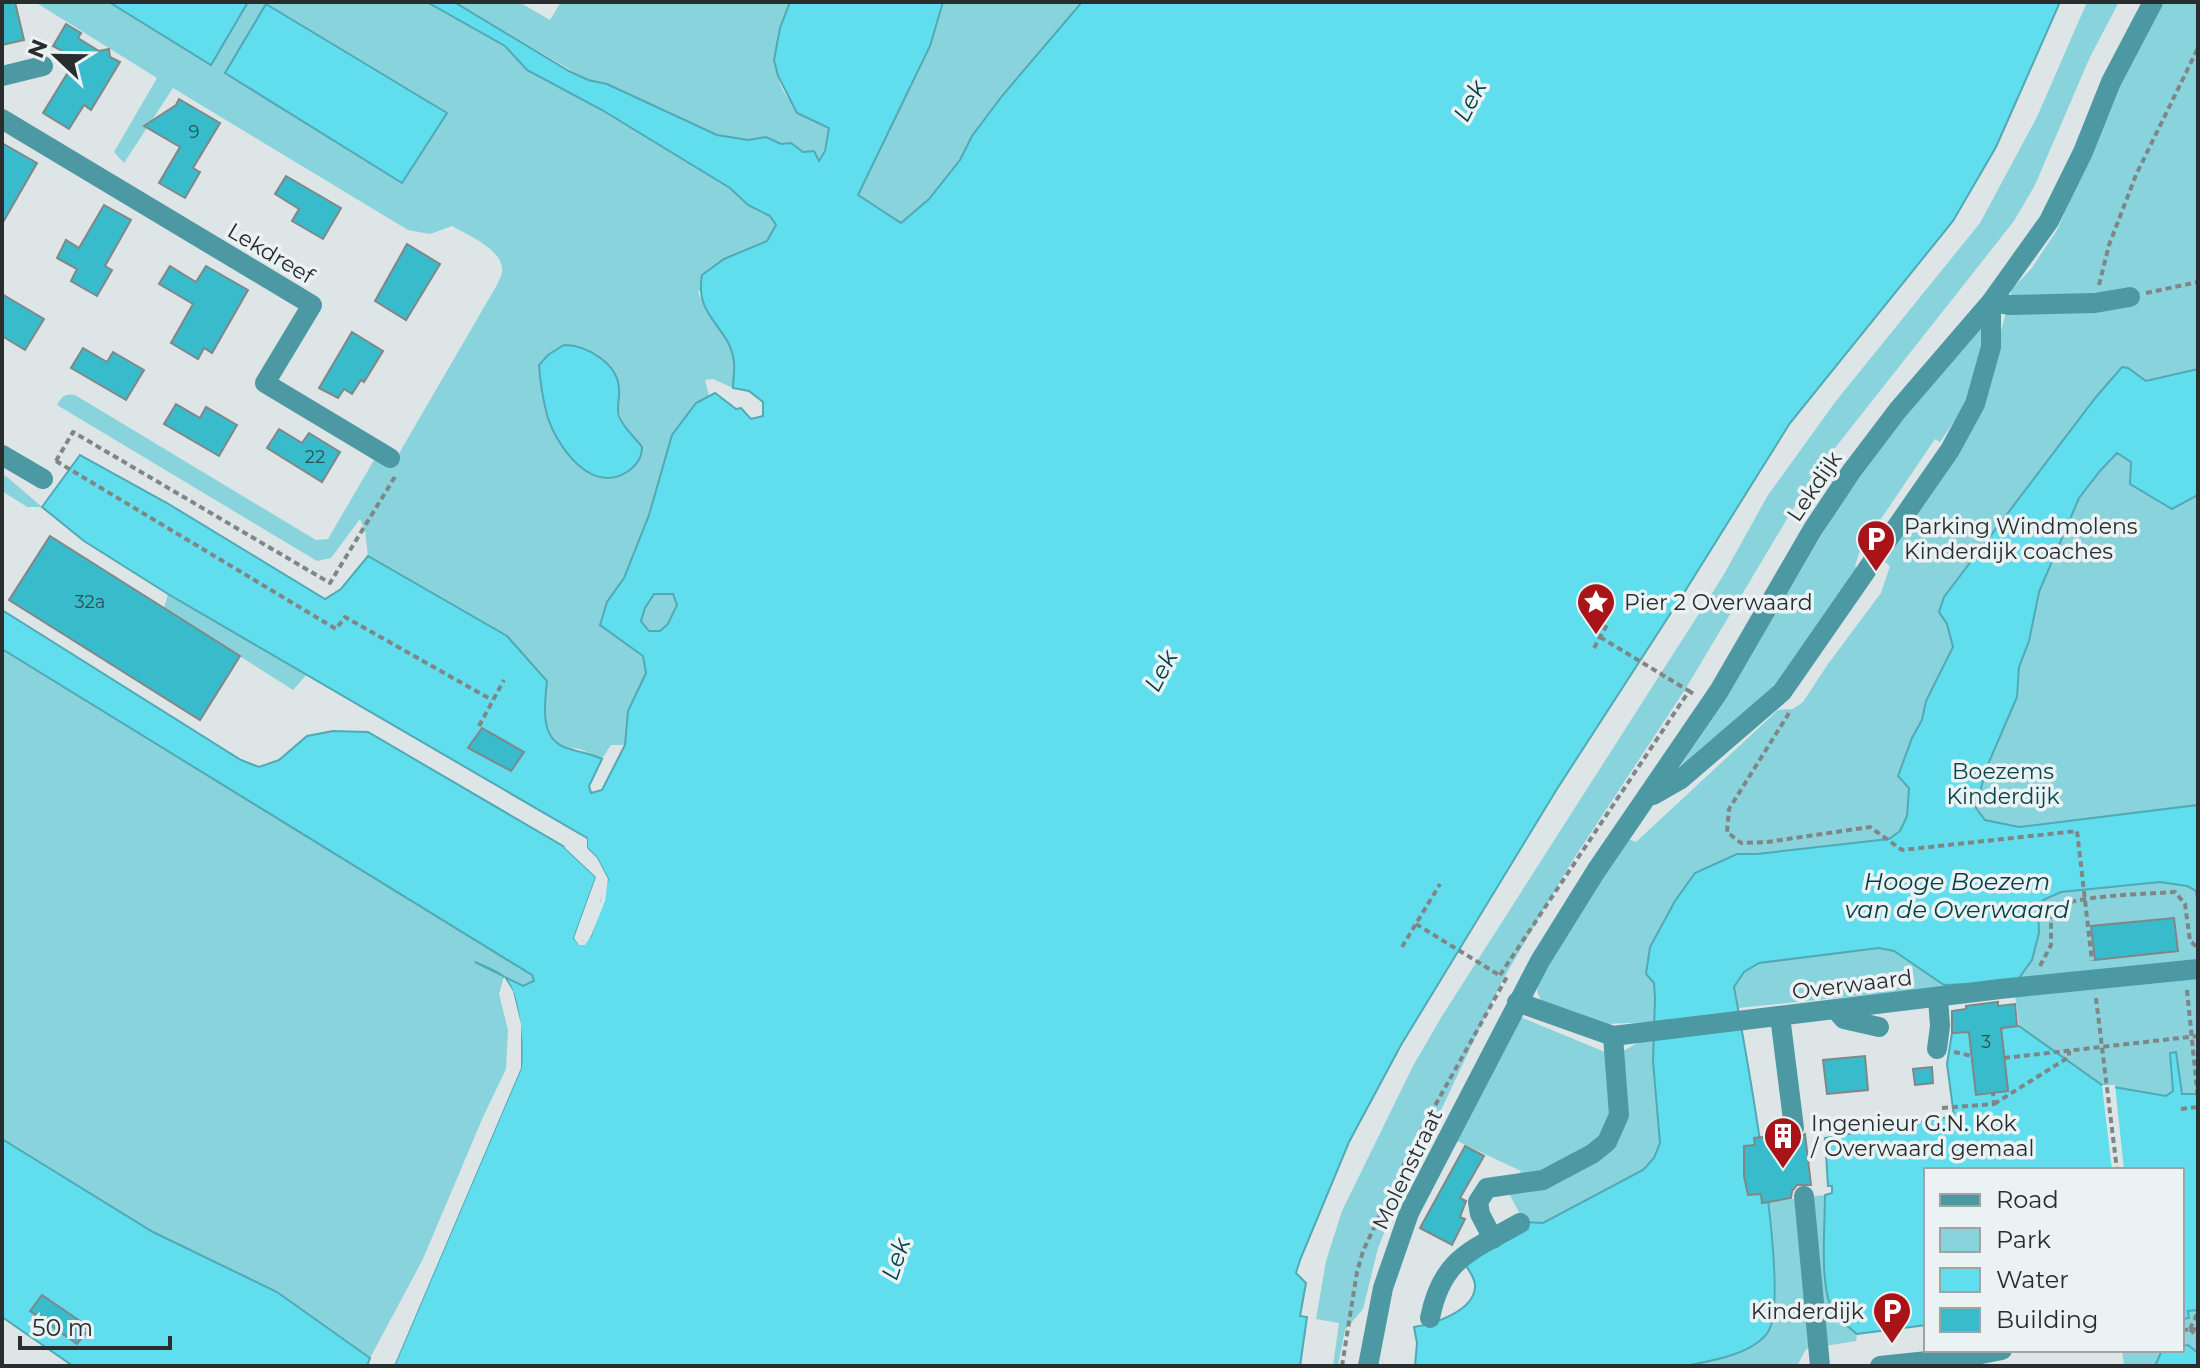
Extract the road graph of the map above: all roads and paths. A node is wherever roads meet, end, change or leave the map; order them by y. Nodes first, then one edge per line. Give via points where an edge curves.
1 (2153, 2) edge
2 (2198, 48) edge
3 (43, 66) dead end
4 (2, 76) edge
5 (2, 119) edge
6 (2198, 282) edge
7 (2130, 297) joint
8 (1991, 302) junction
9 (2095, 303) junction
10 (2, 455) edge
11 (390, 458) joint
12 (56, 461) junction
13 (43, 479) joint
14 (1608, 623) dead end
15 (1600, 637) junction
16 (1594, 648) dead end
17 (504, 680) dead end
18 (1689, 691) junction
19 (1782, 692) junction
20 (1697, 696) dead end
21 (492, 700) junction
22 (479, 726) dead end
23 (1647, 799) junction
24 (1440, 884) dead end
25 (2084, 890) dead end
26 (1416, 924) junction
27 (1402, 947) dead end
28 (2198, 948) edge
29 (2191, 970) edge
30 (1500, 975) junction
31 (1506, 979) dead end
32 (2027, 986) junction
33 (1944, 997) junction
34 (1517, 1002) junction
35 (1836, 1010) junction
36 (1772, 1017) junction
37 (1879, 1027) dead end
38 (1613, 1036) junction
39 (2191, 1036) junction
40 (2198, 1036) edge
41 (1942, 1050) joint
42 (2069, 1051) junction
43 (1972, 1056) dead end
44 (2004, 1058) dead end
45 (2107, 1084) dead end
46 (1993, 1093) dead end
47 (2198, 1099) edge
48 (1994, 1104) junction
49 (2198, 1107) edge
50 (1942, 1108) dead end
51 (2181, 1109) dead end
52 (1794, 1128) dead end
53 (2117, 1168) edge
54 (1804, 1196) dead end
55 (1520, 1223) dead end
56 (1493, 1239) junction
57 (2198, 1312) edge
58 (1430, 1318) dead end
59 (2190, 1329) junction
60 (2198, 1329) edge
61 (2184, 1330) edge
62 (2198, 1338) edge
63 (1992, 1352) edge
64 (1368, 1366) edge
65 (1820, 1366) edge
66 (1880, 1366) edge

1 - 8 street, Lekdijk via 2055,210
2 - 9 path via 2136,175 2109,245
3 - 4 street
5 - 11 street, Lekdreef via 312,305 265,383
6 - 7 path
7 - 9 street
8 - 9 street
8 - 19 street via 1991,347 1975,404 1950,450
8 - 23 street, Lekdijk via 1851,472
10 - 13 street
11 - 12 path via 400,468 330,583 73,432
12 - 13 path
12 - 21 path via 336,629 345,617
14 - 15 path
15 - 16 path
15 - 18 path
17 - 21 path
18 - 20 path
18 - 30 path
19 - 23 street via 1681,779
19 - 25 path via 1794,704 1729,809 1727,832 1741,843 1870,827 1902,850 2077,831
21 - 22 path
23 - 34 street, Lekdijk via 1587,884
24 - 26 path
26 - 27 path
26 - 30 path
28 - 32 path via 2190,941 2185,904 2175,892 2068,902 2051,910 2049,953
29 - 32 street, Overwaard
29 - 39 path
30 - 31 path
32 - 33 street, Overwaard
33 - 35 street, Overwaard
33 - 41 street
34 - 38 street, Overwaard
34 - 64 street, Molenstraat via 1395,1247
35 - 36 street, Overwaard
35 - 37 street via 1844,1019
36 - 38 street, Overwaard
36 - 52 street
38 - 56 street via 1619,1115 1607,1142 1543,1180 1487,1188 1478,1202
39 - 40 path
39 - 42 path
39 - 47 path
41 - 43 path
42 - 44 path
42 - 48 path via 2069,1057
45 - 53 path
46 - 48 path
48 - 50 path
49 - 51 path
54 - 65 street
55 - 56 street
56 - 58 street via 1445,1272
57 - 59 path
59 - 60 path
59 - 61 path
59 - 62 path
63 - 66 street

